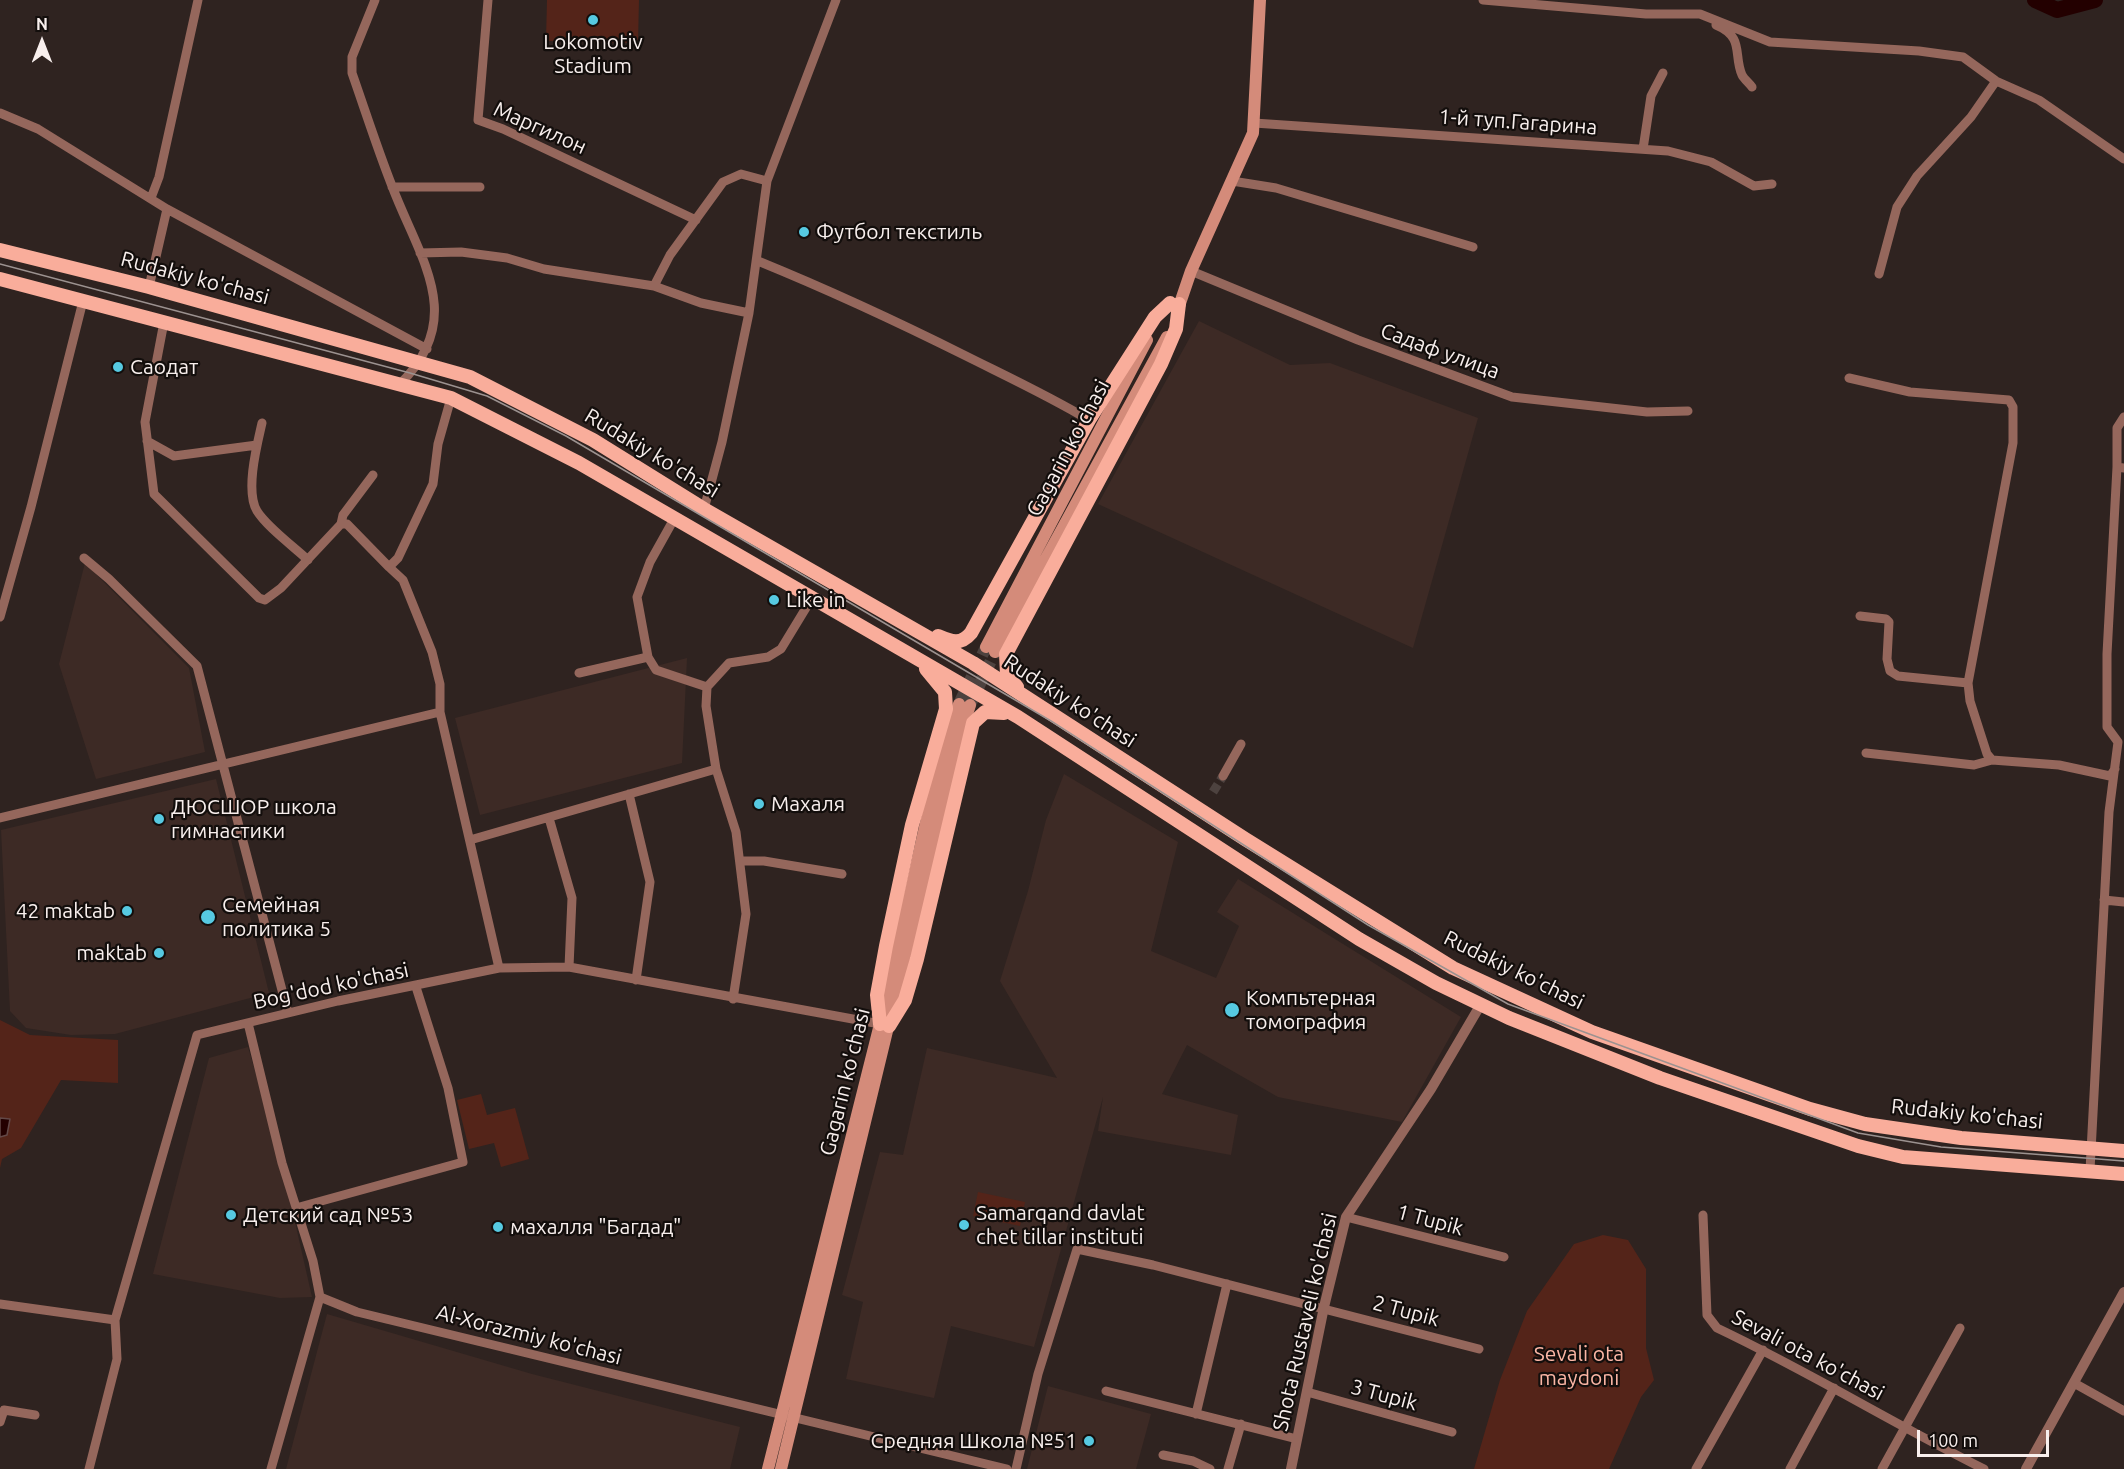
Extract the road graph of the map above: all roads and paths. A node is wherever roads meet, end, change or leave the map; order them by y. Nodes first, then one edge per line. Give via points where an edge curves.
1 (198, 0) edge
2 (375, 0) edge
3 (488, 0) edge
4 (836, 0) edge
5 (1260, 0) edge
6 (1483, 0) edge
7 (1646, 14) junction
8 (1663, 74) dead end
9 (1996, 81) junction
10 (1752, 87) dead end
11 (0, 113) edge
12 (1254, 123) junction
13 (1643, 149) junction
14 (2124, 159) edge
15 (767, 181) junction
16 (1232, 181) junction
17 (1772, 184) dead end
18 (480, 187) dead end
19 (392, 188) junction
20 (151, 198) junction
21 (167, 208) junction
22 (696, 220) junction
23 (1473, 247) dead end
24 (0, 250) edge
25 (420, 253) junction
26 (758, 261) junction
27 (1191, 271) junction
28 (1879, 274) dead end
29 (0, 279) edge
30 (654, 286) junction
31 (149, 287) junction
32 (83, 301) junction
33 (1175, 303) junction
34 (749, 314) junction
35 (164, 322) junction
36 (427, 349) junction
37 (420, 362) junction
38 (1849, 378) dead end
39 (400, 384) junction
40 (451, 398) junction
41 (1688, 411) dead end
42 (2124, 417) edge
43 (1089, 420) junction
44 (262, 423) dead end
45 (147, 441) junction
46 (257, 445) junction
47 (2121, 467) edge
48 (373, 475) dead end
49 (704, 509) junction
50 (674, 519) junction
51 (341, 524) junction
52 (84, 558) dead end
53 (308, 560) junction
54 (389, 567) junction
55 (3, 592) edge
56 (812, 598) junction
57 (867, 603) junction
58 (1860, 616) dead end
59 (0, 617) edge
60 (854, 621) junction
61 (907, 624) junction
62 (990, 650) tunnel mouth
63 (648, 657) junction
64 (914, 657) junction
65 (579, 673) dead end
66 (1968, 683) junction
67 (707, 687) junction
68 (1031, 701) junction
69 (965, 704) tunnel mouth
70 (440, 712) junction
71 (1018, 717) junction
72 (1241, 744) dead end
73 (1866, 753) dead end
74 (1992, 760) junction
75 (225, 766) junction
76 (2116, 768) junction
77 (716, 769) junction
78 (1223, 776) tunnel mouth
79 (1159, 783) junction
80 (629, 794) junction
81 (1146, 803) junction
82 (0, 818) edge
83 (549, 818) junction
84 (470, 840) junction
85 (740, 861) junction
86 (842, 873) dead end
87 (2104, 900) junction
88 (2124, 902) edge
89 (569, 967) junction
90 (499, 968) junction
91 (636, 980) junction
92 (416, 987) junction
93 (733, 999) junction
94 (1481, 1004) junction
95 (288, 1013) junction
96 (248, 1023) junction
97 (884, 1025) junction
98 (1750, 1088) junction
99 (1742, 1107) junction
100 (2091, 1147) junction
101 (2124, 1151) edge
102 (2090, 1170) junction
103 (2124, 1174) edge
104 (296, 1208) junction
105 (1703, 1215) dead end
106 (1346, 1217) junction
107 (1504, 1257) dead end
108 (1227, 1284) junction
109 (2124, 1292) edge
110 (320, 1297) junction
111 (0, 1304) edge
112 (1324, 1307) junction
113 (115, 1320) junction
114 (1960, 1328) dead end
115 (1479, 1349) dead end
116 (1763, 1350) junction
117 (2074, 1383) junction
118 (1834, 1388) junction
119 (1106, 1391) dead end
120 (1307, 1392) junction
121 (2124, 1411) edge
122 (788, 1414) junction
123 (1196, 1414) junction
124 (35, 1415) dead end
125 (0, 1422) edge
126 (1241, 1424) junction
127 (1903, 1429) junction
128 (1452, 1432) dead end
129 (1297, 1439) junction
130 (1163, 1455) dead end
131 (89, 1469) edge
132 (271, 1469) edge
133 (768, 1469) edge
134 (781, 1469) edge
135 (1007, 1469) edge
136 (1016, 1469) edge
137 (1209, 1469) edge
138 (1228, 1469) edge
139 (1291, 1469) edge
140 (1696, 1469) edge
141 (1790, 1469) edge
142 (1882, 1469) edge
143 (1984, 1469) edge
144 (2026, 1469) edge

1 - 20 street
2 - 19 street via 352,57 352,73
3 - 22 street, Маргилон via 478,120
4 - 15 street
5 - 12 main road, Gagarin ko'chasi
6 - 7 street
7 - 9 street via 1700,14 1770,42 1962,57
7 - 10 street via 1700,18 1723,28 1735,41 1742,75
8 - 13 street via 1651,96
9 - 14 street via 2039,100
9 - 28 street via 1971,117 1917,176 1897,207
11 - 20 street via 38,129
12 - 13 street, 1-й туп.Гагарина
12 - 16 main road, Gagarin ko'chasi
13 - 17 street, 1-й туп.Гагарина via 1711,162 1754,186
15 - 22 street via 741,174 723,182
15 - 26 street
16 - 23 street via 1276,188
16 - 27 main road, Gagarin ko'chasi
18 - 19 street
19 - 25 street
20 - 21 street
21 - 31 street
21 - 36 street
22 - 30 street via 670,255
24 - 31 main road, Rudakiy ko'chasi
25 - 30 street via 461,252 507,258 544,269
25 - 36 street via 435,297
26 - 34 street
26 - 43 street via 914,331 1059,401
27 - 33 main road, Gagarin ko'chasi
27 - 41 street, Садаф улица via 1358,340 1512,397 1647,412
29 - 32 main road, Rudakiy ko'chasi
30 - 34 street via 701,303
31 - 37 main road, Rudakiy ko'chasi
32 - 35 main road, Rudakiy ko'chasi
32 - 55 street
33 - 43 main road via 1150,324
33 - 62 main road, Gagarin ko'chasi via 1161,348
33 - 68 main road via 1176,329 1161,364 1006,654 1008,675
34 - 49 street via 723,442
35 - 39 main road, Rudakiy ko'chasi
35 - 45 street via 147,400
36 - 37 street
37 - 39 street
37 - 49 main road, Rudakiy ko'chasi via 470,377 593,440
38 - 66 street via 1910,392 2009,400 2013,407 2013,443
39 - 40 main road, Rudakiy ko'chasi
40 - 50 main road, Rudakiy ko'chasi via 579,463
40 - 54 street via 438,444 433,484 398,558
42 - 47 street via 2117,428
43 - 61 main road via 967,638 954,642
44 - 46 street
45 - 46 street via 174,456
45 - 53 street via 154,494 259,597 265,600 281,588
46 - 53 street via 252,497 258,512
47 - 76 street via 2107,654 2107,727 2118,742
48 - 51 street via 343,515
49 - 57 main road, Rudakiy ko'chasi
50 - 56 main road, Rudakiy ko'chasi
50 - 63 street via 650,562 638,597
51 - 53 street
51 - 54 street via 347,524
52 - 75 street via 197,666
54 - 70 street via 403,580 432,651 440,684
55 - 59 street
56 - 60 main road, Rudakiy ko'chasi
56 - 67 street via 782,649 768,657 729,663
57 - 60 main road
57 - 61 main road, Rudakiy ko'chasi
58 - 66 street via 1888,622 1887,659 1890,671 1898,676
60 - 64 main road, Rudakiy ko'chasi
61 - 68 main road, Rudakiy ko'chasi
63 - 65 street
63 - 67 street via 656,670
64 - 71 main road, Rudakiy ko'chasi
64 - 97 main road via 942,687 946,702 912,825 886,946 878,995
66 - 74 street via 1970,701
67 - 77 street via 706,706
68 - 79 main road, Rudakiy ko'chasi
69 - 97 main road, Gagarin ko'chasi via 939,766
70 - 75 street
70 - 84 street
71 - 81 main road, Rudakiy ko'chasi
71 - 97 main road via 989,711 973,723 905,1000
72 - 78 street
73 - 74 street via 1974,765
74 - 76 street via 2059,765 2110,776
75 - 82 street
75 - 95 street
76 - 87 street
77 - 80 street
77 - 85 street via 736,832
79 - 81 main road
79 - 98 main road, Rudakiy ko'chasi via 1453,968 1592,1032
80 - 83 street
80 - 91 street via 650,882
81 - 94 main road, Rudakiy ko'chasi via 1359,939
83 - 84 street
83 - 89 street via 572,898
84 - 90 street
85 - 86 street
85 - 93 street via 746,914
87 - 88 street
87 - 100 street
89 - 90 street, Bog'dod ko'chasi
89 - 91 street, Bog'dod ko'chasi
90 - 92 street, Bog'dod ko'chasi
91 - 93 street, Bog'dod ko'chasi
92 - 95 street, Bog'dod ko'chasi
92 - 104 street via 448,1088 463,1162
93 - 97 street, Bog'dod ko'chasi
94 - 99 main road, Rudakiy ko'chasi via 1660,1078
94 - 106 street, Shota Rustaveli ko'chasi via 1431,1089
95 - 96 street, Bog'dod ko'chasi
96 - 104 street
96 - 113 street, Bog'dod ko'chasi via 197,1035
97 - 122 main road, Gagarin ko'chasi
98 - 99 main road
98 - 100 main road, Rudakiy ko'chasi via 1865,1124 1907,1132
99 - 102 main road, Rudakiy ko'chasi via 1858,1146 1903,1156
100 - 101 main road, Rudakiy ko'chasi
100 - 102 street
102 - 103 main road, Rudakiy ko'chasi
104 - 110 street
105 - 116 street, Sevali ota ko'chasi via 1707,1315 1717,1328
106 - 107 street, 1 Tupik
106 - 112 street, Shota Rustaveli ko'chasi
108 - 112 street
108 - 123 street
108 - 136 street via 1077,1249 1038,1374
109 - 117 street
110 - 122 street, Al-Xorazmiy ko'chasi via 357,1312
110 - 132 street
111 - 113 street
112 - 115 street, 2 Tupik
112 - 120 street, Shota Rustaveli ko'chasi
113 - 131 street via 117,1359
114 - 127 street
116 - 118 street, Sevali ota ko'chasi
116 - 140 street
117 - 121 street
117 - 144 street
118 - 127 street, Sevali ota ko'chasi
118 - 141 street
119 - 123 street
120 - 128 street, 3 Tupik
120 - 129 street, Shota Rustaveli ko'chasi
122 - 133 main road, Gagarin ko'chasi
122 - 134 main road, Gagarin ko'chasi
122 - 135 street, Al-Xorazmiy ko'chasi
123 - 126 street
124 - 125 street via 4,1410
126 - 129 street
126 - 138 street
127 - 142 street
127 - 143 street, Sevali ota ko'chasi
129 - 139 street, Shota Rustaveli ko'chasi
130 - 137 street

